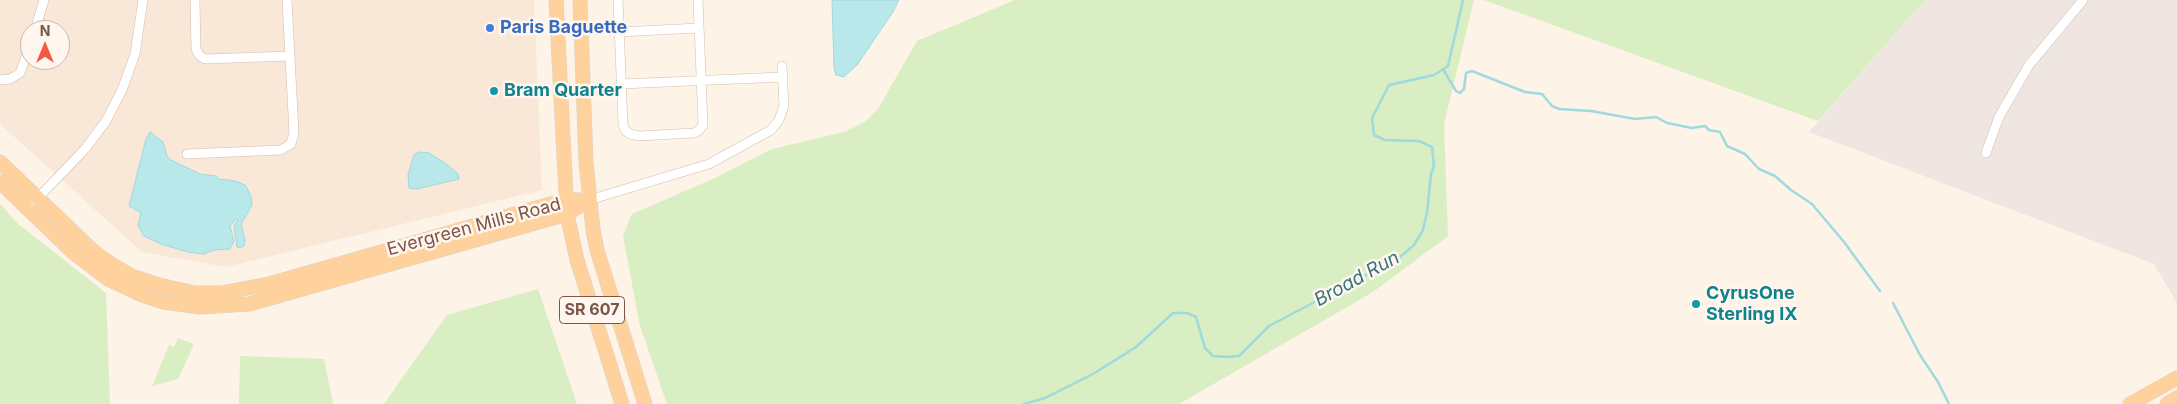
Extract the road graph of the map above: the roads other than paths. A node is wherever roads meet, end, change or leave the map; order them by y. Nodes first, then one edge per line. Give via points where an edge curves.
1 (42, 0) edge
2 (143, 0) edge
3 (195, 0) edge
4 (287, 0) edge
5 (556, 0) edge
6 (580, 0) edge
7 (618, 0) edge
8 (698, 0) edge
9 (2082, 0) edge
10 (37, 20) edge
11 (699, 28) junction
12 (619, 32) junction
13 (290, 56) junction
14 (782, 66) dead end
15 (21, 70) edge
16 (782, 77) junction
17 (0, 80) edge
18 (702, 80) junction
19 (621, 84) junction
20 (1986, 153) dead end
21 (187, 154) dead end
22 (0, 162) edge
23 (0, 182) edge
24 (590, 200) junction
25 (33, 204) junction
26 (567, 207) junction
27 (2177, 378) edge
28 (2177, 398) edge
29 (622, 404) edge
30 (645, 404) edge
31 (2130, 404) edge
32 (2167, 404) edge

1 - 10 street
2 - 25 street via 135,54 106,121 85,149
3 - 13 street via 196,49 205,59
4 - 13 street
5 - 26 main road, SR 607
6 - 24 main road, SR 607
7 - 12 street
8 - 11 street
9 - 20 street via 2029,65 1999,117
11 - 12 street
11 - 18 street
12 - 19 street
13 - 21 street via 294,133 291,144 281,150
14 - 16 street
15 - 17 street via 10,79
16 - 18 street
16 - 24 street via 784,106 771,130 709,164
18 - 19 street
18 - 19 street via 701,128 694,133 658,135 635,136 625,130
22 - 25 main road, Evergreen Mills Road
23 - 25 main road, Evergreen Mills Road
24 - 26 main road, Evergreen Mills Road
24 - 30 main road, SR 607 via 597,250
25 - 26 main road, Evergreen Mills Road via 93,251 134,277 177,290 221,293 269,284
26 - 29 main road, SR 607 via 577,260
27 - 31 main road
28 - 32 main road

